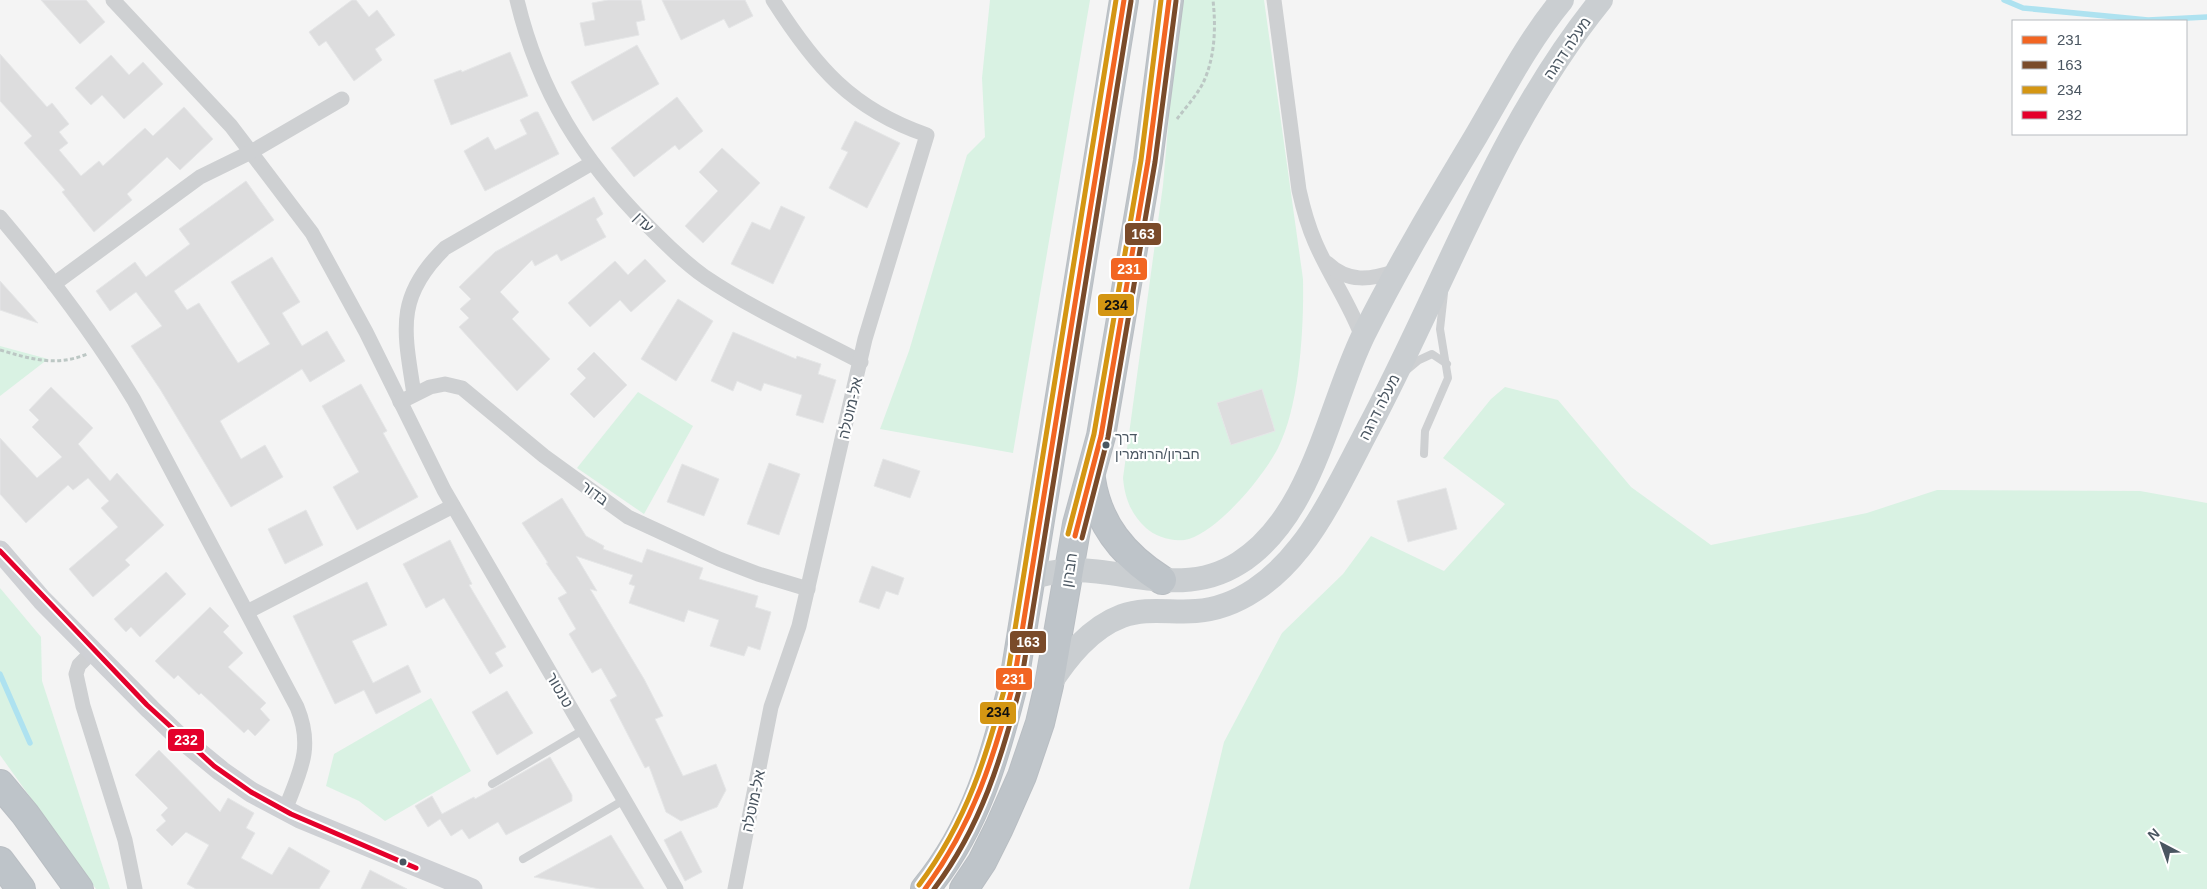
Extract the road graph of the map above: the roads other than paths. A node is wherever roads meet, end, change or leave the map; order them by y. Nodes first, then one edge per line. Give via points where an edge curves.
1 (113, 0) edge
2 (517, 0) edge
3 (773, 0) edge
4 (1124, 0) edge
5 (1169, 0) edge
6 (1274, 0) edge
7 (1562, 0) edge
8 (1601, 0) edge
9 (342, 99) dead end
10 (251, 152) junction
11 (592, 164) junction
12 (0, 217) edge
13 (1323, 258) junction
14 (1396, 271) junction
15 (1446, 271) junction
16 (54, 284) junction
17 (1362, 337) junction
18 (861, 362) junction
19 (1448, 365) junction
20 (414, 394) junction
21 (1385, 397) junction
22 (400, 402) junction
23 (1424, 454) dead end
24 (1090, 476) junction
25 (453, 506) junction
26 (0, 552) edge
27 (1068, 570) junction
28 (1031, 579) junction
29 (1162, 580) junction
30 (808, 589) junction
31 (247, 612) junction
32 (93, 651) junction
33 (1048, 685) junction
34 (583, 730) junction
35 (0, 784) edge
36 (492, 784) dead end
37 (624, 800) junction
38 (285, 810) junction
39 (523, 859) dead end
40 (0, 861) edge
41 (21, 889) edge
42 (80, 889) edge
43 (135, 889) edge
44 (472, 889) edge
45 (676, 889) edge
46 (736, 889) edge
47 (924, 889) edge
48 (964, 889) edge

1 - 10 street, טנטור via 231,126
2 - 11 street, עדן via 537,67
3 - 18 street, אל-מוטלה via 813,57 850,96 874,112 927,135 865,338
4 - 28 highway
5 - 24 highway, חברון via 1148,161 1101,436
6 - 13 street via 1299,190 1308,224
7 - 14 main road, מעלה דרגה via 1526,51
8 - 15 main road, מעלה דרגה via 1580,26 1517,128
9 - 10 street
10 - 16 street via 200,177
10 - 22 street, טנטור via 312,233 362,323
11 - 18 street, עדן via 628,206 703,276 754,308
11 - 20 street via 445,248 428,265 410,300 406,339
12 - 16 street
13 - 14 street via 1335,270 1360,279
13 - 17 street
14 - 17 main road, מעלה דרגה
15 - 19 lane via 1440,330
15 - 21 main road, מעלה דרגה
16 - 31 street via 101,347 134,400
17 - 29 main road, מעלה דרגה via 1304,483 1284,519 1258,549 1238,564 1213,576 1194,580
18 - 30 street, אל-מוטלה
19 - 21 lane via 1432,354 1419,360 1407,369
19 - 23 lane via 1443,393 1425,431
20 - 22 street, בדור
20 - 30 street, בדור via 445,384 462,388 544,456 628,517 719,559
21 - 33 main road, מעלה דרגה via 1301,545 1278,571 1249,594 1223,605 1198,611 1138,612 1105,624 1081,644
22 - 25 street, טנטור
24 - 27 highway, חברון
24 - 29 highway via 1097,506 1116,542 1134,561
25 - 31 street
25 - 34 street, טנטור
26 - 32 street
27 - 28 main road, מעלה דרגה
27 - 29 main road, מעלה דרגה
27 - 33 highway, חברון
28 - 47 highway via 1014,681 990,770 970,822
30 - 46 street, אל-מוטלה via 771,707
31 - 38 street via 304,724 306,744 303,762
32 - 38 street via 177,735 251,792
32 - 43 street via 79,665 76,674 125,840
33 - 48 highway, חברון via 1040,723 1022,776 982,862
34 - 36 lane
34 - 37 street, טנטור
35 - 42 highway
37 - 39 lane
37 - 45 street, טנטור
38 - 44 street
40 - 41 highway

